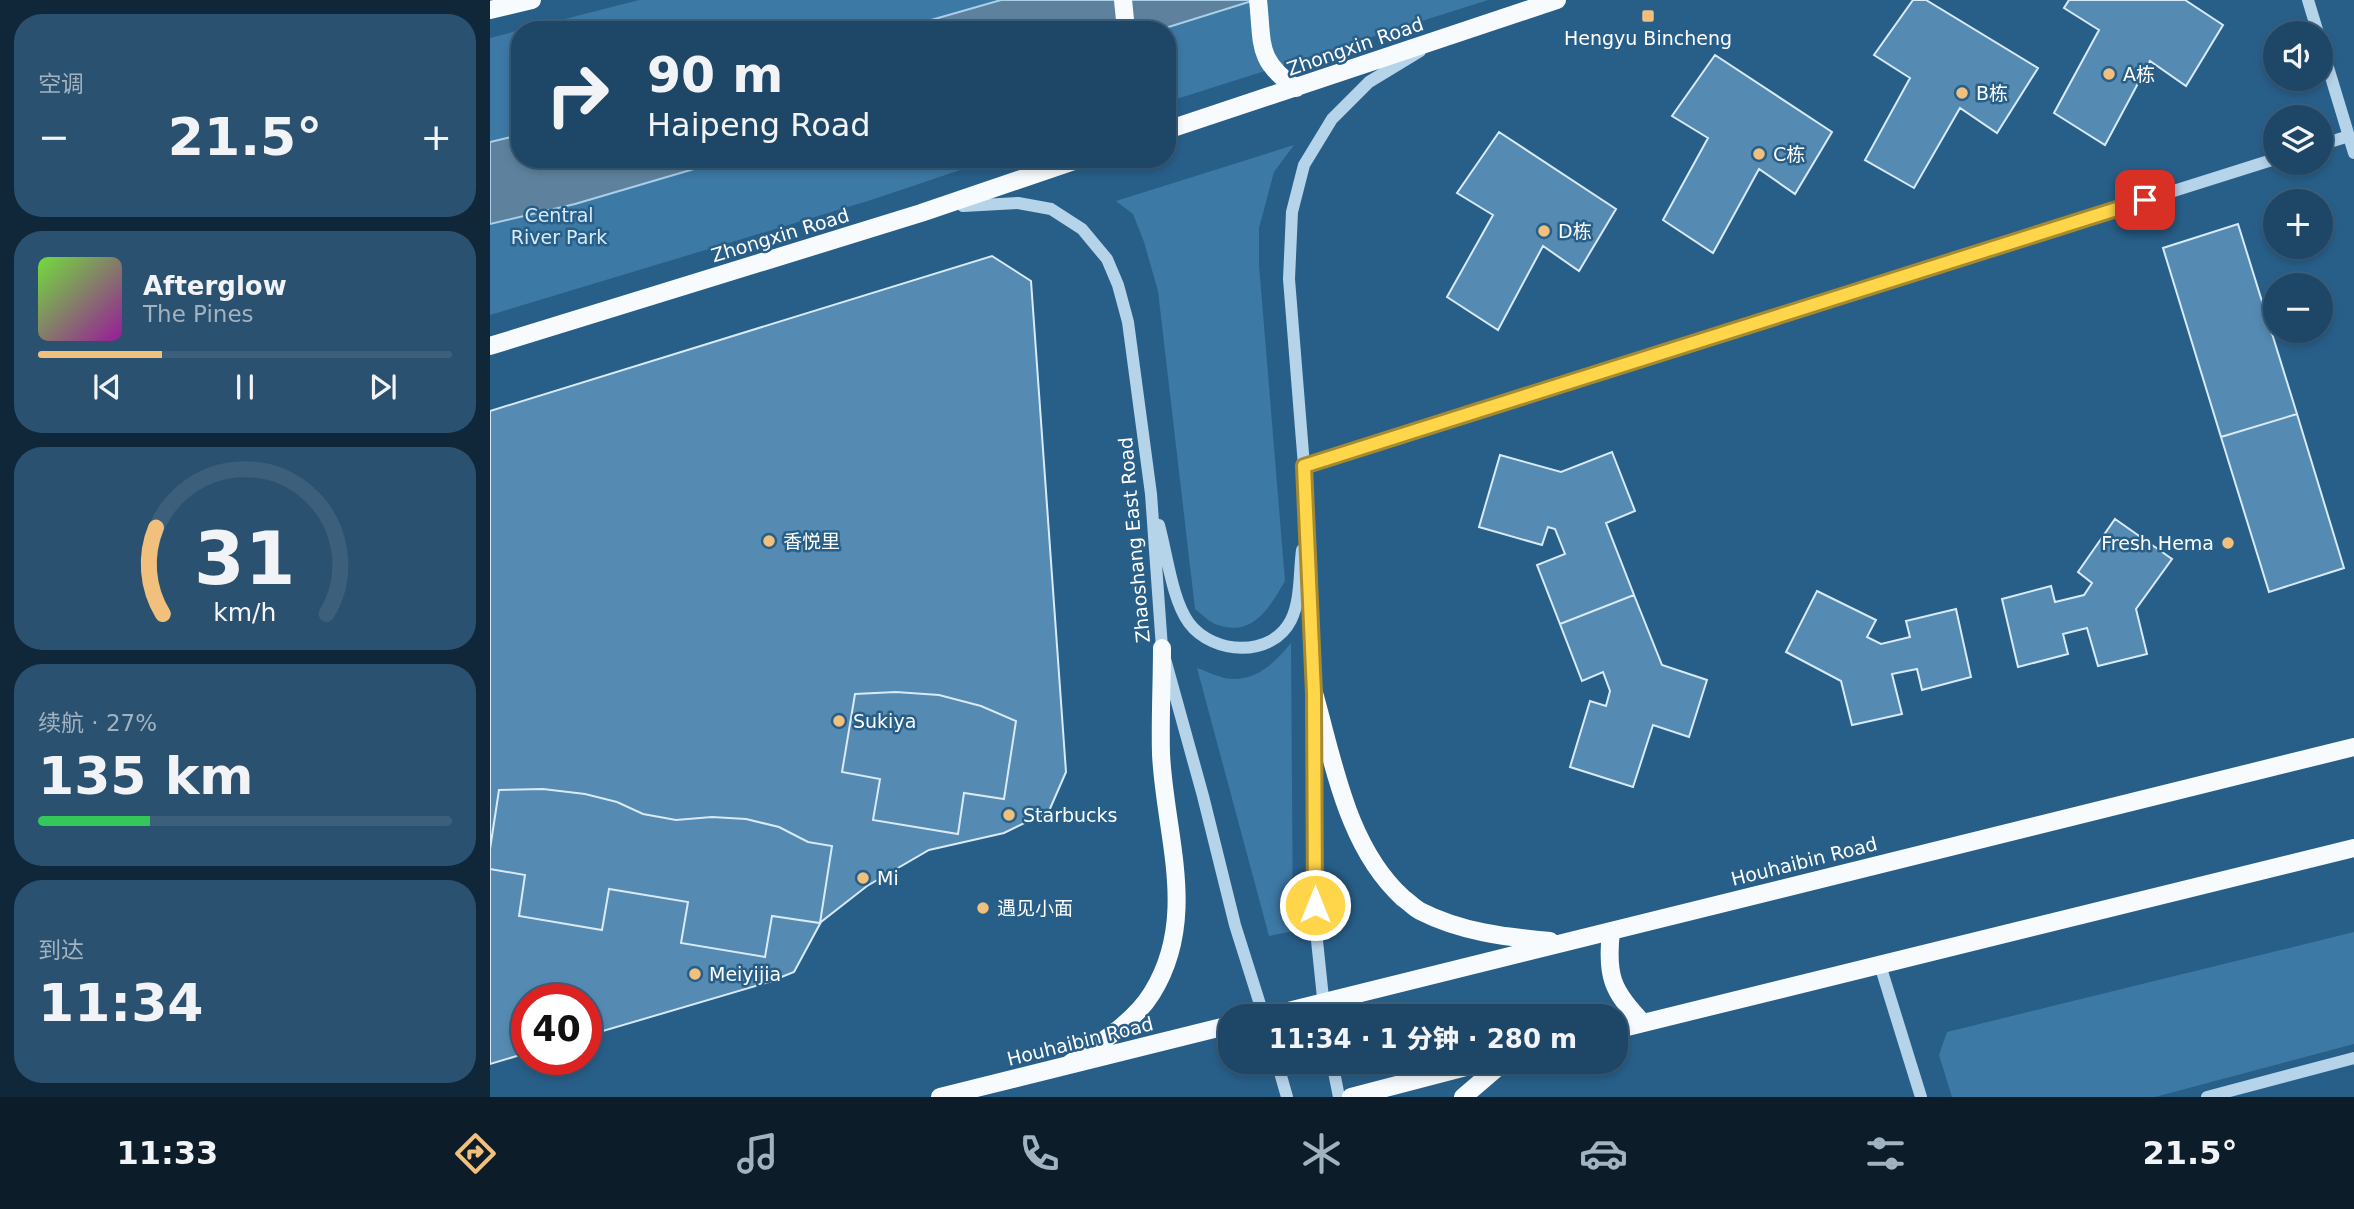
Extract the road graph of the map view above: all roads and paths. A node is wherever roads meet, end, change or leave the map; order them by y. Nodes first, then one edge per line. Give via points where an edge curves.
1 (532, 0) edge
2 (1123, 0) edge
3 (1258, 0) edge
4 (1557, 0) edge
5 (2308, 0) edge
6 (490, 10) edge
7 (1125, 21) edge
8 (2314, 21) edge
9 (1438, 40) junction
10 (2333, 83) edge
11 (1296, 88) junction
12 (1176, 127) edge
13 (2349, 135) junction
14 (2333, 141) edge
15 (2354, 153) edge
16 (2263, 163) edge
17 (1054, 168) edge
18 (921, 213) junction
19 (490, 346) edge
20 (1304, 466) junction
21 (1151, 495) junction
22 (1306, 512) junction
23 (1162, 648) junction
24 (1314, 693) junction
25 (2354, 747) edge
26 (2354, 848) edge
27 (1611, 931) junction
28 (1564, 943) junction
29 (1880, 965) junction
30 (1260, 1004) edge
31 (1323, 1004) edge
32 (1342, 1004) edge
33 (1643, 1023) junction
34 (1628, 1027) edge
35 (1218, 1028) edge
36 (2354, 1058) edge
37 (1068, 1065) junction
38 (1280, 1074) edge
39 (1334, 1074) edge
40 (1439, 1074) edge
41 (1490, 1074) edge
42 (940, 1097) edge
43 (1287, 1097) edge
44 (1339, 1097) edge
45 (1350, 1097) edge
46 (1463, 1097) edge
47 (1920, 1097) edge
48 (2207, 1097) edge

1 - 6 main road
2 - 7 main road
3 - 11 main road via 1264,54 1276,74
4 - 9 main road, Zhongxin Road
5 - 8 street
9 - 11 main road, Zhongxin Road
9 - 20 street via 1369,82 1332,119 1304,165 1292,212 1289,279
10 - 13 street
11 - 12 main road, Zhongxin Road
13 - 14 street
13 - 15 street
16 - 20 street
17 - 18 main road, Zhongxin Road
18 - 19 main road, Zhongxin Road
18 - 21 street, Zhaoshang East Road via 978,203 1018,202 1051,209 1082,229 1107,259 1128,322
20 - 22 street
21 - 22 street via 1179,605 1204,637 1238,648 1270,640 1285,630 1292,617
21 - 23 street, Zhaoshang East Road
22 - 24 street
23 - 30 street, Zhaoshang East Road
23 - 37 main road via 1161,755 1178,904 1174,941 1151,996 1120,1027
24 - 28 main road via 1364,849 1390,885 1417,910 1454,926 1499,937
24 - 31 street via 1316,931
25 - 27 main road, Houhaibin Road
26 - 29 main road
27 - 28 main road, Houhaibin Road
27 - 33 main road via 1612,981 1623,1003
28 - 32 main road, Houhaibin Road
29 - 33 main road
29 - 47 street
33 - 34 main road
35 - 37 main road, Houhaibin Road
36 - 48 street
37 - 42 main road, Houhaibin Road
38 - 43 street
39 - 44 street
40 - 45 main road
41 - 46 main road

